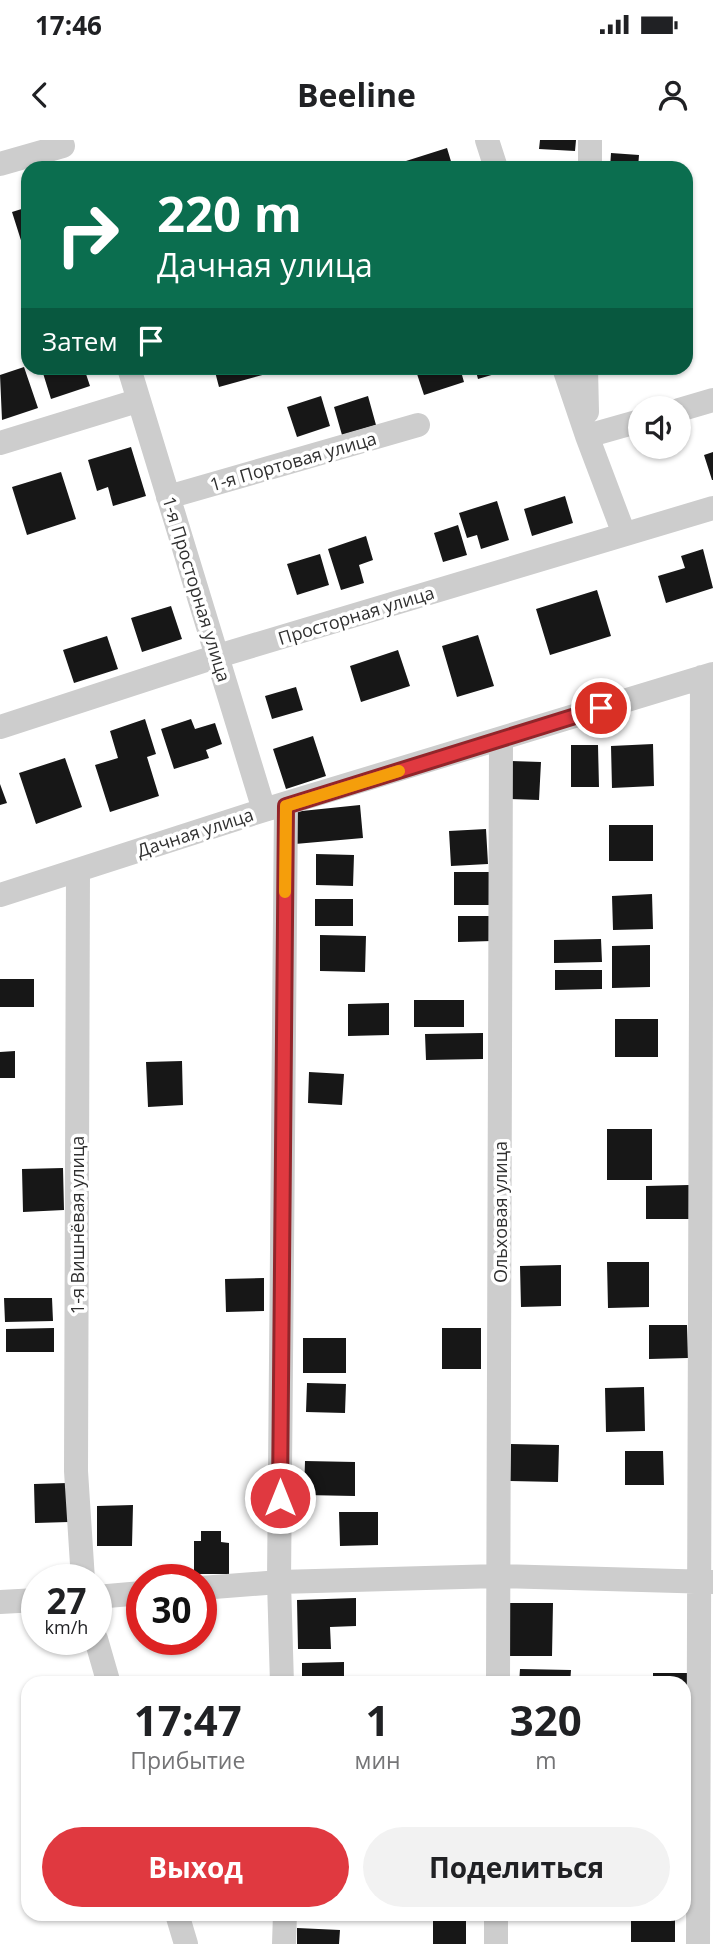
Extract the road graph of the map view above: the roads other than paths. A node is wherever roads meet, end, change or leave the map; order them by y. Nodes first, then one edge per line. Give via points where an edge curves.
1 (487, 140) edge
2 (590, 140) edge
3 (65, 151) edge
4 (494, 161) edge
5 (590, 161) edge
6 (0, 164) edge
7 (131, 375) edge
8 (566, 375) edge
9 (586, 375) edge
10 (713, 400) edge
11 (137, 401) junction
12 (691, 406) edge
13 (628, 424) edge
14 (418, 425) dead end
15 (587, 436) junction
16 (0, 443) edge
17 (168, 497) junction
18 (713, 508) edge
19 (624, 534) junction
20 (218, 656) junction
21 (707, 675) edge
22 (0, 727) edge
23 (501, 740) junction
24 (275, 808) junction
25 (78, 870) junction
26 (0, 895) edge
27 (82, 1564) edge
28 (499, 1576) junction
29 (279, 1581) junction
30 (707, 1582) edge
31 (217, 1587) edge
32 (21, 1601) edge
33 (0, 1602) edge
34 (101, 1655) edge
35 (107, 1676) edge
36 (282, 1676) edge
37 (498, 1676) edge
38 (179, 1921) edge
39 (285, 1921) edge
40 (496, 1921) edge
41 (186, 1944) edge
42 (284, 1944) edge
43 (496, 1944) edge
44 (698, 1944) edge

1 - 4 street
2 - 5 street
3 - 6 street
7 - 11 street, 1-я Просторная улица
8 - 15 street
9 - 15 street
10 - 12 street
11 - 16 street
11 - 17 street, 1-я Просторная улица
13 - 15 street
14 - 17 street, 1-я Портовая улица
15 - 19 street
17 - 20 street, 1-я Просторная улица
18 - 19 street, Просторная улица
19 - 20 street, Просторная улица
20 - 22 street, Просторная улица
20 - 24 street, 1-я Просторная улица
21 - 23 street, Дачная улица
21 - 30 street
23 - 24 street, Дачная улица
23 - 28 street, Ольховая улица
24 - 25 street, Дачная улица
24 - 29 street, 1-я Просторная улица
25 - 26 street, Дачная улица
25 - 27 street, 1-я Вишнёвая улица via 76,1471
28 - 29 street
28 - 30 street
28 - 37 street, Ольховая улица
29 - 31 street
29 - 36 street, 1-я Просторная улица
30 - 44 street
32 - 33 street
34 - 35 street
38 - 41 street
39 - 42 street
40 - 43 street

